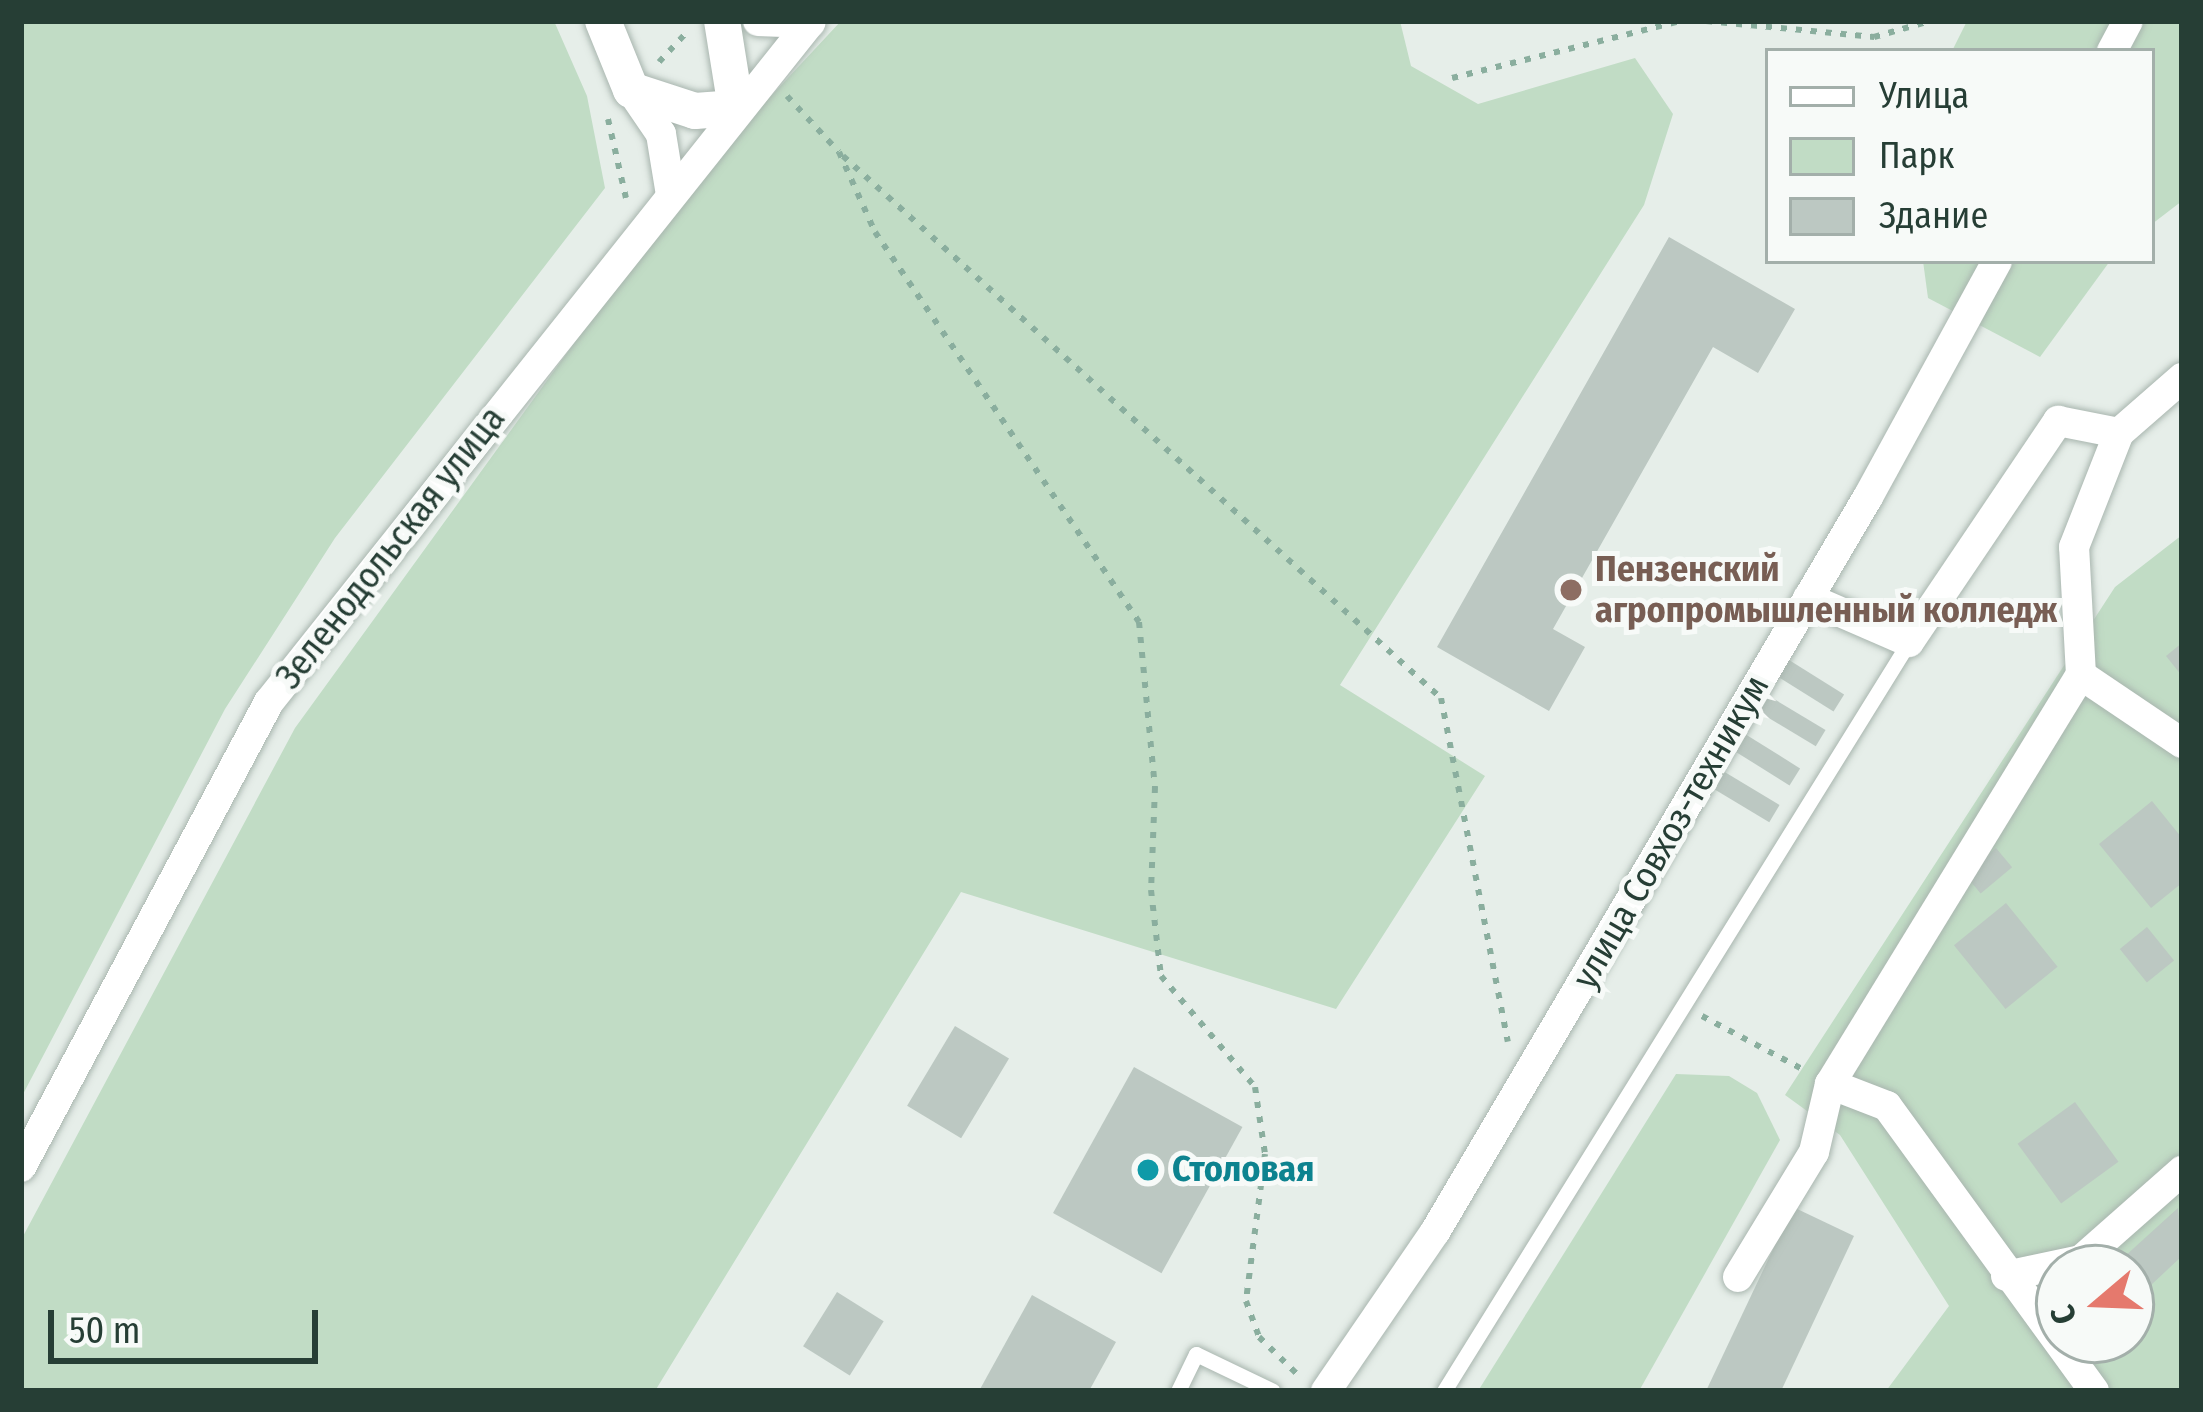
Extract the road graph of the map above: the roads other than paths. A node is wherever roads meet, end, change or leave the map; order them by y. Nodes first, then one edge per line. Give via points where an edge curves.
1 (603, 21) edge
2 (722, 21) edge
3 (758, 21) edge
4 (2128, 21) edge
5 (810, 22) edge
6 (2114, 48) edge
7 (642, 79) junction
8 (736, 108) junction
9 (670, 196) junction
10 (1995, 264) edge
11 (2182, 378) edge
12 (2119, 433) junction
13 (1808, 598) junction
14 (1909, 642) junction
15 (2081, 675) junction
16 (2182, 743) edge
17 (1830, 1084) junction
18 (21, 1167) edge
19 (2182, 1172) edge
20 (2006, 1276) junction
21 (1738, 1277) dead end
22 (1178, 1391) edge
23 (1273, 1391) edge
24 (1326, 1391) edge
25 (1444, 1391) edge
26 (2094, 1391) edge

1 - 7 street
2 - 8 street
3 - 5 street, Зеленодольская улица
4 - 6 street
5 - 8 street, Зеленодольская улица
7 - 8 street via 671,107
7 - 9 street via 666,147
8 - 9 street, Зеленодольская улица
9 - 18 street, Зеленодольская улица via 269,702
10 - 13 street, улица Совхоз-техникум
11 - 12 street
12 - 14 street via 2058,421
12 - 15 street via 2074,547
13 - 14 street
13 - 24 street, улица Совхоз-техникум via 1435,1232
14 - 25 lane
15 - 16 street
15 - 17 street
17 - 20 street via 1886,1106
17 - 21 street via 1814,1152
19 - 20 street via 2081,1260
20 - 26 street
22 - 23 lane via 1196,1354

